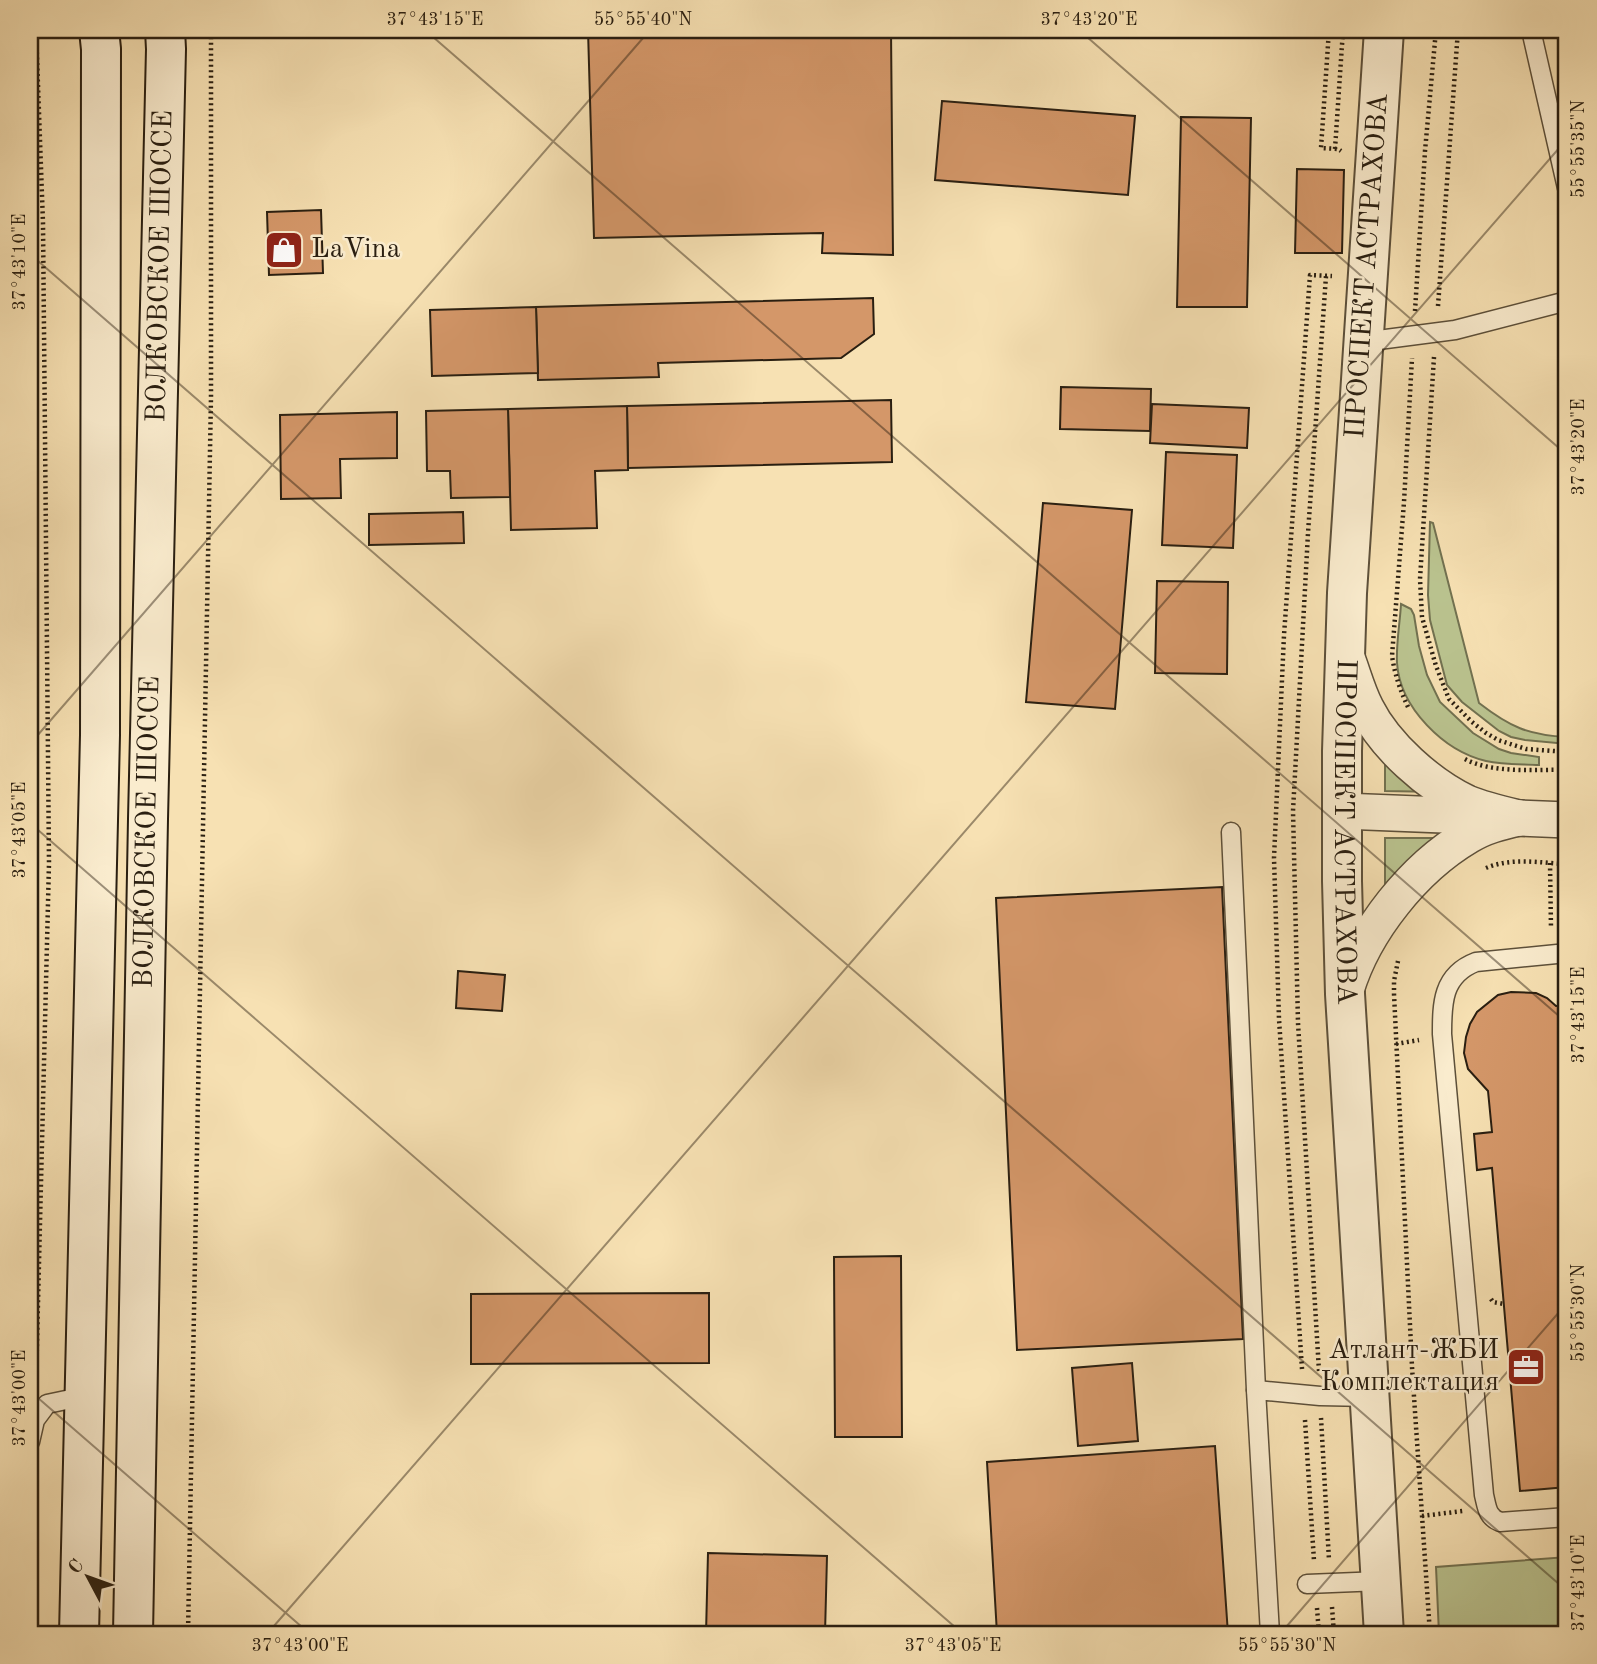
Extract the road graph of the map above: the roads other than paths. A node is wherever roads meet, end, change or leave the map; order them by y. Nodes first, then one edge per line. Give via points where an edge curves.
1 (99, 30) edge
2 (165, 30) edge
3 (1384, 30) edge
4 (1531, 30) edge
5 (1567, 188) edge
6 (1567, 301) edge
7 (1363, 342) junction
8 (1345, 650) junction
9 (1342, 811) junction
10 (1519, 818) junction
11 (1567, 820) edge
12 (1231, 832) dead end
13 (1559, 953) edge
14 (1345, 994) junction
15 (1256, 1390) junction
16 (85, 1396) junction
17 (1370, 1397) junction
18 (30, 1443) edge
19 (1567, 1517) edge
20 (1381, 1581) junction
21 (1312, 1584) road end
22 (79, 1634) edge
23 (132, 1634) edge
24 (1270, 1634) edge
25 (1384, 1634) edge

1 - 16 main road, ВОЛКОВСКОЕ ШОССЕ via 100,735
2 - 23 main road, ВОЛКОВСКОЕ ШОССЕ
3 - 7 main road, ПРОСПЕКТ АСТРАХОВА
4 - 5 lane
6 - 7 lane via 1455,330
7 - 8 main road, ПРОСПЕКТ АСТРАХОВА
8 - 9 main road, ПРОСПЕКТ АСТРАХОВА
8 - 10 street via 1366,708 1402,755 1468,803
9 - 10 street
9 - 14 main road, ПРОСПЕКТ АСТРАХОВА
10 - 11 street
10 - 14 street via 1469,835 1419,874 1364,945
12 - 15 lane
13 - 19 lane via 1468,965 1445,992 1442,1034 1487,1508 1500,1522
14 - 17 main road, ПРОСПЕКТ АСТРАХОВА
15 - 17 lane
15 - 24 lane
16 - 18 lane via 47,1404 35,1420
16 - 22 main road, ВОЛКОВСКОЕ ШОССЕ
17 - 20 main road, ПРОСПЕКТ АСТРАХОВА
20 - 21 lane
20 - 25 main road, ПРОСПЕКТ АСТРАХОВА

